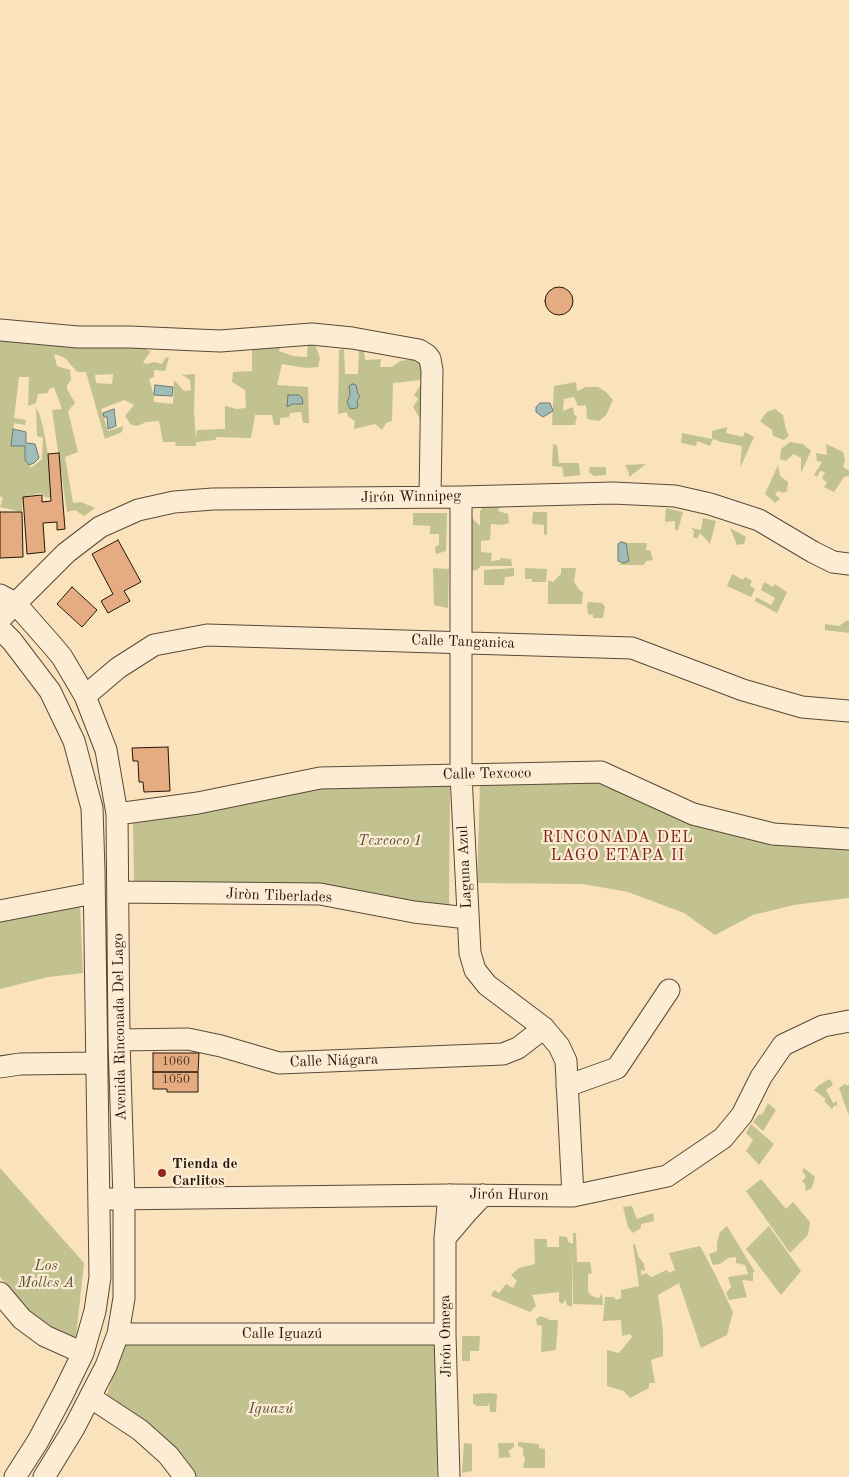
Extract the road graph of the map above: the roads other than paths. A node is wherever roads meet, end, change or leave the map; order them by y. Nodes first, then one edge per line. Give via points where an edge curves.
1 (0, 330) edge
2 (430, 497) junction
3 (461, 497) junction
4 (849, 564) edge
5 (44, 574) junction
6 (0, 583) edge
7 (8, 599) edge
8 (0, 619) edge
9 (0, 629) edge
10 (461, 642) junction
11 (85, 696) junction
12 (849, 711) edge
13 (461, 775) junction
14 (117, 814) junction
15 (849, 839) edge
16 (118, 892) junction
17 (94, 893) junction
18 (0, 911) edge
19 (468, 918) junction
20 (669, 990) dead end
21 (849, 1021) edge
22 (544, 1028) junction
23 (119, 1040) junction
24 (97, 1063) junction
25 (0, 1067) edge
26 (567, 1086) junction
27 (449, 1195) junction
28 (483, 1195) junction
29 (573, 1196) junction
30 (99, 1198) junction
31 (124, 1200) junction
32 (445, 1238) junction
33 (0, 1293) edge
34 (118, 1334) junction
35 (445, 1334) junction
36 (83, 1353) junction
37 (90, 1396) junction
38 (15, 1477) edge
39 (44, 1477) edge
40 (185, 1477) edge
41 (448, 1477) edge

1 - 2 street via 78,338 220,341 312,334 419,350 432,364
2 - 3 street, Jirón Winnipeg
2 - 5 street, Jirón Winnipeg via 174,502 138,510 100,527 66,552
3 - 4 street, Jirón Winnipeg via 613,493 675,496 758,520 833,562
3 - 10 street, Laguna Azul
5 - 6 street via 31,580
5 - 7 street, Jirón Winnipeg
7 - 8 street, Jirón Winnipeg
7 - 11 street, Avenida Rinconada Del Lago via 62,657
9 - 17 street, Avenida Rinconada Del Lago via 50,691 74,741 92,808
10 - 11 street, Calle Tanganica via 207,634 154,645 118,668
10 - 12 street, Calle Tanganica via 632,648 760,695 802,707
10 - 13 street, Laguna Azul
11 - 14 street, Avenida Rinconada Del Lago via 106,750
13 - 14 street, Calle Texcoco via 320,778 198,803
13 - 15 street, Calle Texcoco via 601,772 693,814 773,834
13 - 19 street, Laguna Azul
14 - 16 street, Avenida Rinconada Del Lago
16 - 19 street, Jiròn Tiberlades via 320,894 414,912
16 - 23 street, Avenida Rinconada Del Lago
17 - 18 street
17 - 24 street, Avenida Rinconada Del Lago
19 - 22 street, Laguna Azul via 470,953 475,970 487,985
20 - 26 street via 617,1068
21 - 29 street, Jirón Huron via 823,1026 783,1045 761,1077 742,1115 723,1138 668,1176
22 - 23 street, Calle Niágara via 518,1048 503,1054 278,1063 188,1039
22 - 26 street, Laguna Azul via 566,1061
23 - 31 street, Avenida Rinconada Del Lago
24 - 25 street
24 - 30 street, Avenida Rinconada Del Lago
26 - 29 street, Laguna Azul
27 - 28 street, Jirón Huron
27 - 31 street, Jirón Huron
27 - 32 street, Jirón Omega
28 - 29 street, Jirón Huron
28 - 32 street
30 - 31 street, Jirón Huron
30 - 36 street, Avenida Rinconada Del Lago via 100,1277
31 - 34 street, Avenida Rinconada Del Lago via 124,1298
32 - 35 street, Jirón Omega
33 - 36 street via 22,1319 45,1336
34 - 35 street, Calle Iguazú
34 - 37 street, Avenida Rinconada Del Lago
35 - 41 street, Jirón Omega
36 - 38 street, Avenida Rinconada Del Lago
37 - 39 street, Avenida Rinconada Del Lago
37 - 40 street via 140,1430 168,1455

